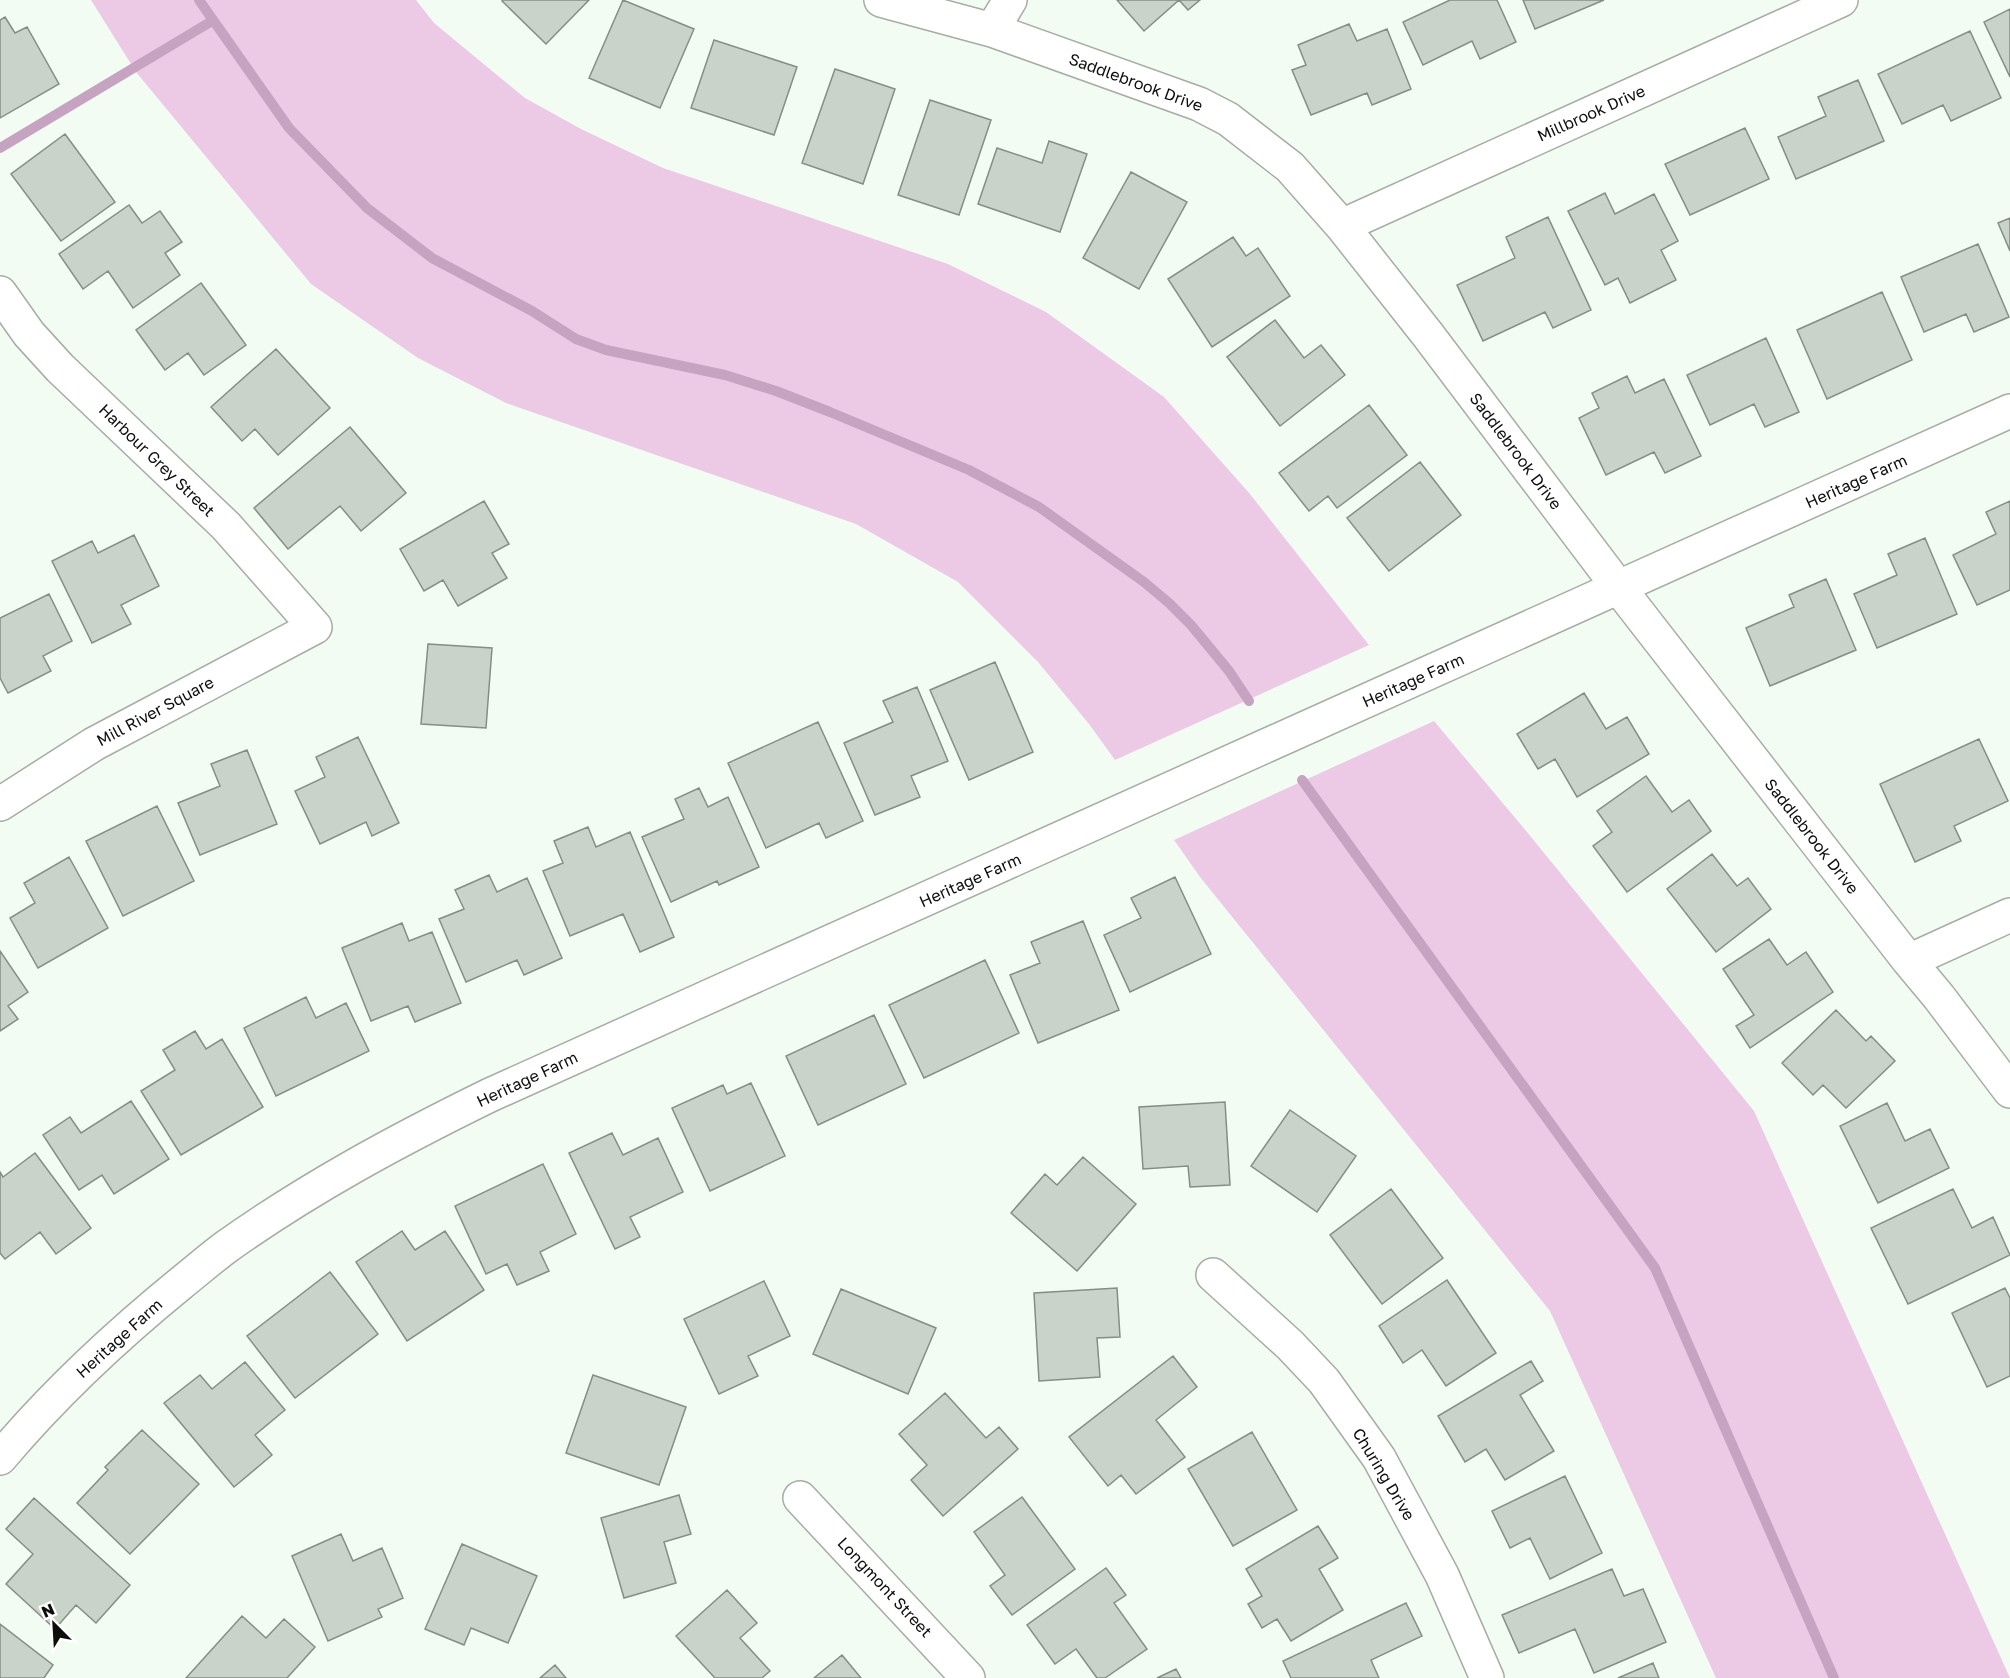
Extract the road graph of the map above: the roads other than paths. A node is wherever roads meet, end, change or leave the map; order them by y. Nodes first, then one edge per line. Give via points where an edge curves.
1 (881, 0) edge
2 (1010, 0) edge
3 (1841, 0) edge
4 (992, 30) junction
5 (1342, 226) junction
6 (0, 293) edge
7 (2010, 411) edge
8 (1619, 588) junction
9 (315, 627) joint
10 (0, 804) edge
11 (2010, 915) edge
12 (1909, 961) junction
13 (2010, 1091) edge
14 (1213, 1275) dead end
15 (0, 1458) edge
16 (800, 1498) dead end
17 (968, 1678) edge
18 (1487, 1678) edge

1 - 4 street, Saddlebrook Drive
2 - 4 street
3 - 5 street, Millbrook Drive
4 - 5 street, Saddlebrook Drive via 1199,104 1228,119 1290,167
5 - 8 street, Saddlebrook Drive
6 - 9 street, Harbour Grey Street via 60,368 226,526
7 - 8 street, Heritage Farm
8 - 12 street, Saddlebrook Drive
8 - 15 street, Heritage Farm via 427,1126 340,1174 224,1248 87,1365
9 - 10 street, Mill River Square via 94,744
11 - 12 street
12 - 13 street, Saddlebrook Drive
14 - 18 street, Churing Drive via 1324,1381 1379,1458 1442,1575
16 - 17 street, Longmont Street

